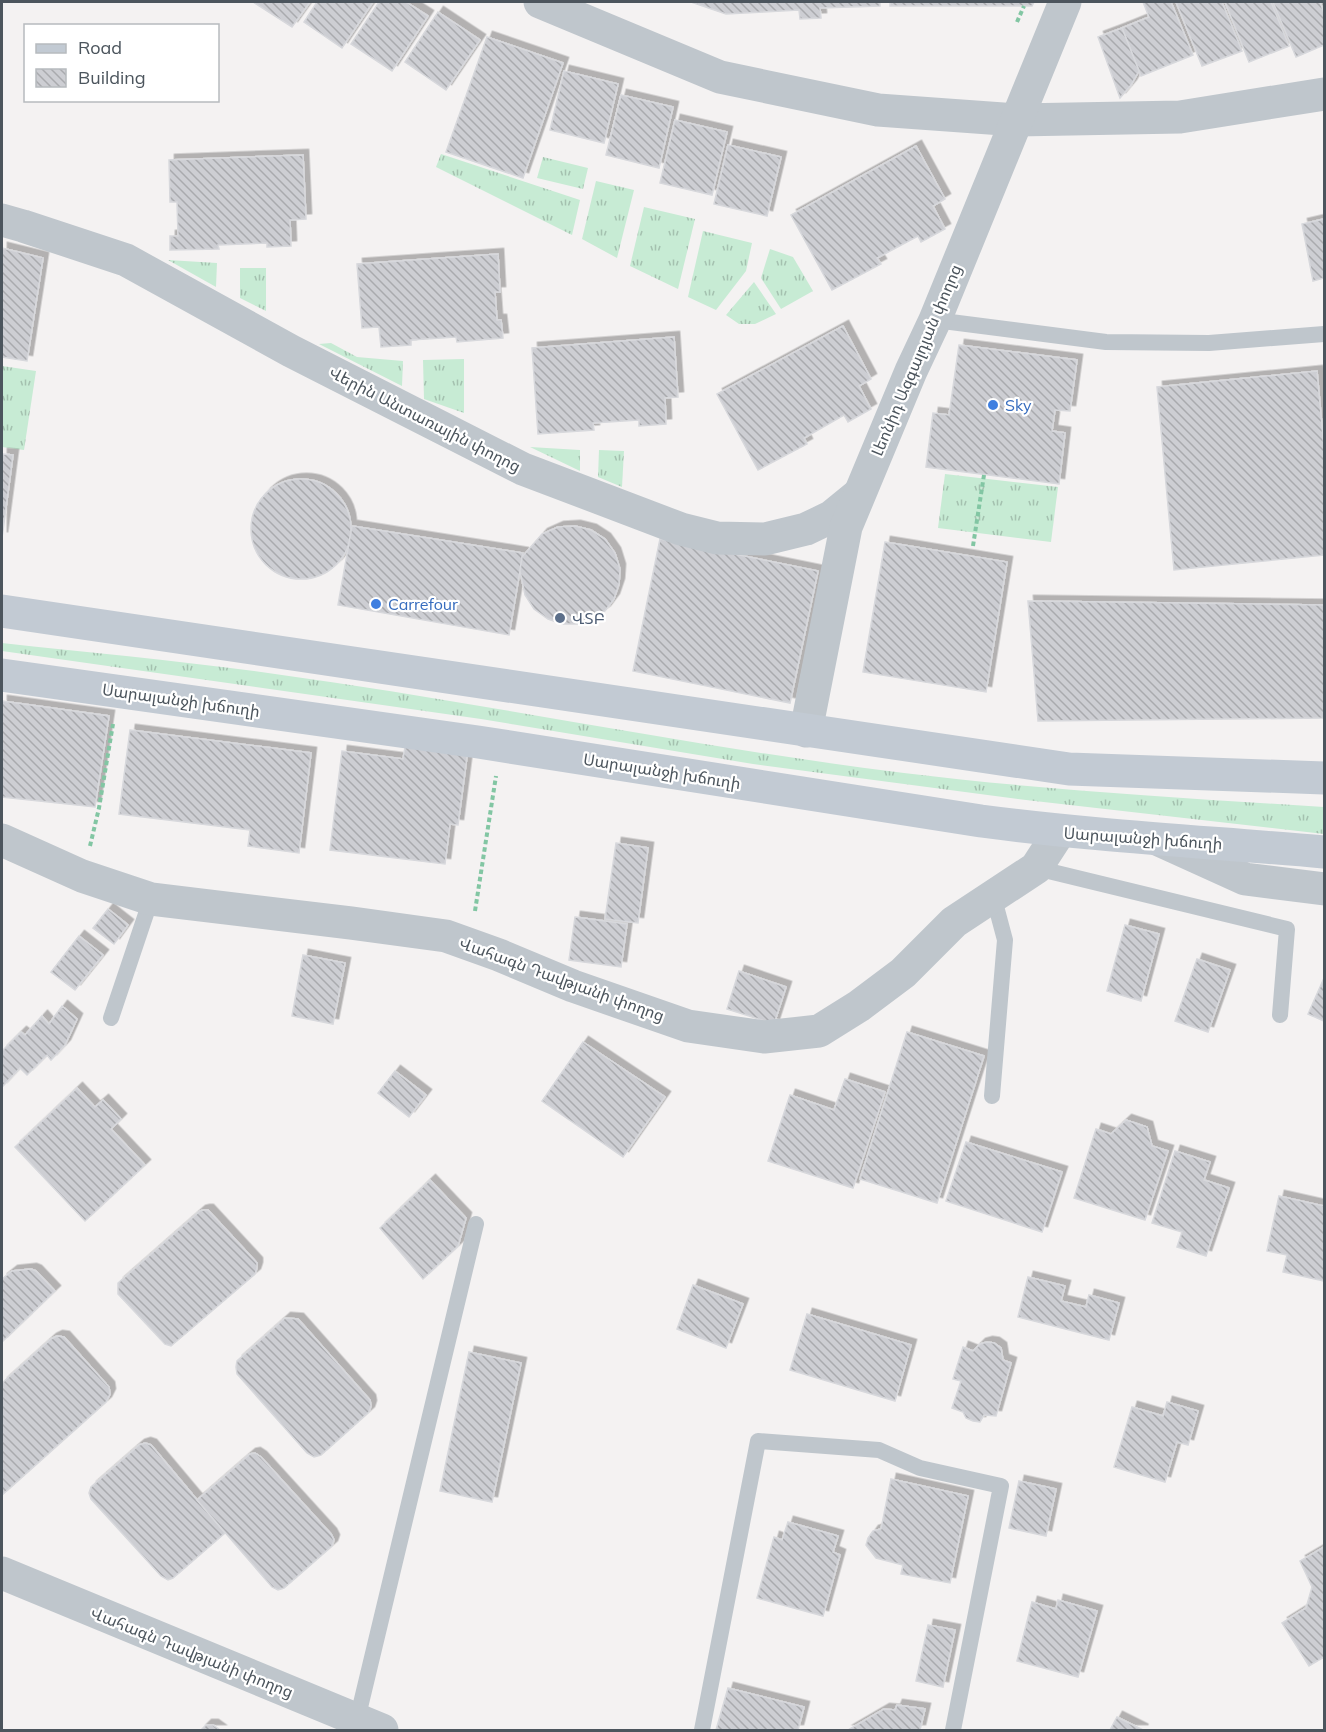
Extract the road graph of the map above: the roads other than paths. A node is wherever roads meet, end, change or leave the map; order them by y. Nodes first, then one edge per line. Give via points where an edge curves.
1 (540, 2) edge
2 (1065, 2) edge
3 (1324, 94) edge
4 (1017, 120) junction
5 (2, 220) edge
6 (935, 320) junction
7 (1324, 334) edge
8 (858, 495) junction
9 (2, 611) edge
10 (2, 675) edge
11 (806, 731) junction
12 (1324, 778) edge
13 (1060, 831) junction
14 (1155, 838) junction
15 (2, 840) edge
16 (1324, 852) edge
17 (1036, 868) junction
18 (1324, 889) edge
19 (993, 895) junction
20 (151, 899) junction
21 (1280, 1015) dead end
22 (111, 1018) dead end
23 (992, 1096) dead end
24 (476, 1224) dead end
25 (2, 1573) edge
26 (369, 1725) edge
27 (702, 1731) edge
28 (953, 1731) edge

1 - 4 street via 720,77 878,110
2 - 4 street, Լեոնիդ Ազգալդյան փողոց
3 - 4 street via 1180,117
4 - 6 street, Լեոնիդ Ազգալդյան փողոց
5 - 8 street, Վերին Անտառային փողոց via 126,260 291,351 523,469 681,529 717,538 765,539 806,529 831,517
6 - 7 lane via 1106,342 1209,343
6 - 8 street, Լեոնիդ Ազգալդյան փողոց
8 - 11 street, Լեոնիդ Ազգալդյան փողոց via 846,527
9 - 11 main road
10 - 13 main road, Սարալանջի խճուղի via 478,742 981,822
11 - 12 main road via 1069,769
13 - 14 main road, Սարալանջի խճուղի
13 - 17 street, Վահագն Դավթյանի փողոց
14 - 16 main road, Սարալանջի խճուղի
14 - 18 street via 1245,879
15 - 20 street, Վահագն Դավթյանի փողոց via 82,876
17 - 19 street, Վահագն Դավթյանի փողոց
17 - 21 lane via 1287,929
19 - 20 street, Վահագն Դավթյանի փողոց via 954,922 903,973 819,1031 764,1037 688,1026 446,936
19 - 23 lane via 1005,940
20 - 22 lane
24 - 26 lane
25 - 26 street, Վահագն Դավթյանի փողոց
27 - 28 lane via 758,1441 879,1450 920,1468 1001,1486

